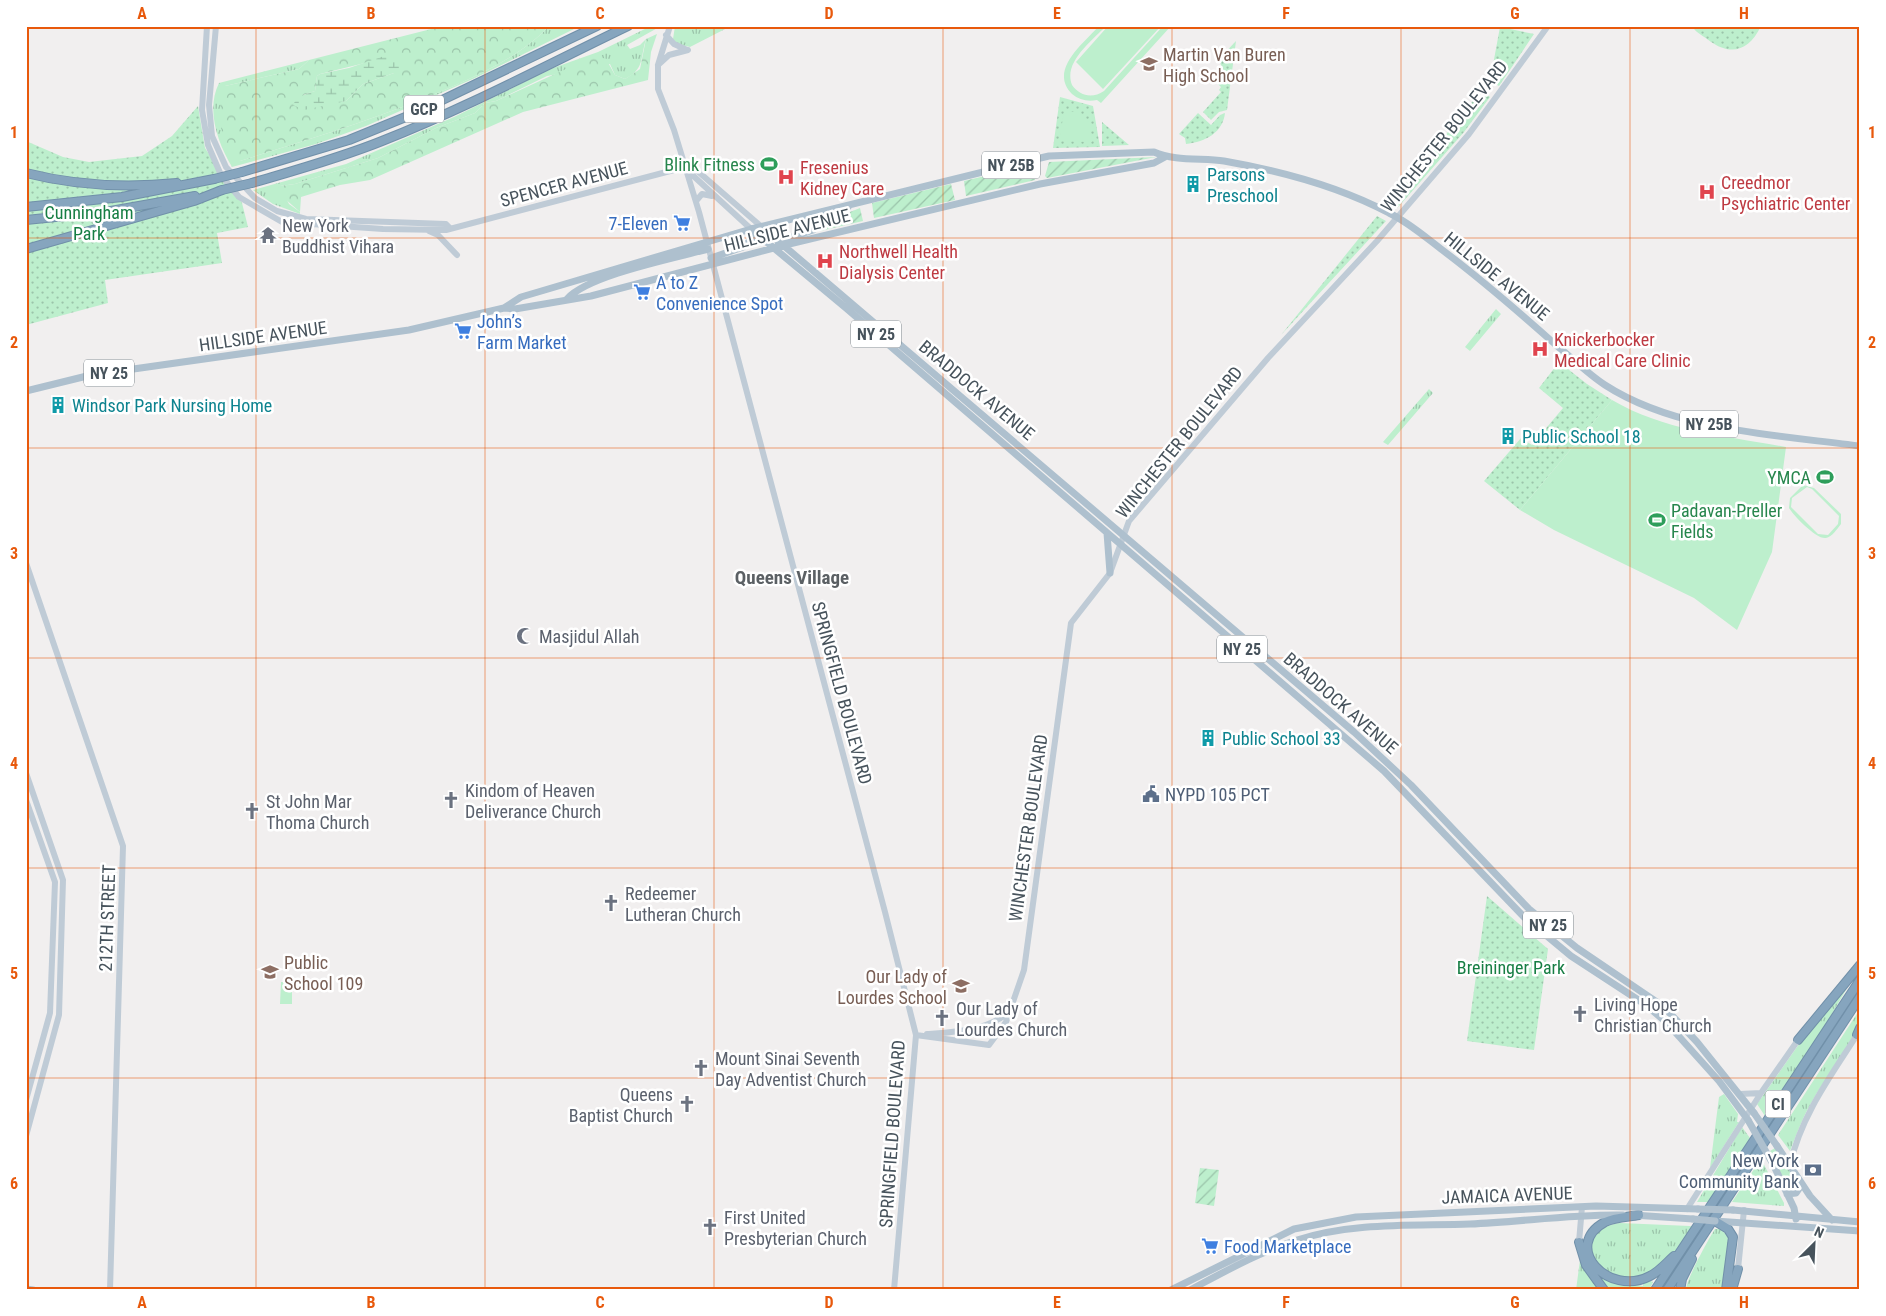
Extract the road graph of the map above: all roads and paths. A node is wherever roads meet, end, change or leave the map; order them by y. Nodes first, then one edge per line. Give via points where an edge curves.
1 (207, 26) edge
2 (216, 26) edge
3 (597, 26) edge
4 (628, 26) edge
5 (670, 26) edge
6 (1548, 26) edge
7 (666, 35) junction
8 (658, 65) junction
9 (1165, 157) junction
10 (686, 168) junction
11 (26, 173) edge
12 (214, 179) junction
13 (222, 190) junction
14 (718, 199) junction
15 (696, 201) junction
16 (853, 204) junction
17 (26, 207) edge
18 (1398, 218) junction
19 (26, 220) edge
20 (450, 228) junction
21 (763, 228) junction
22 (428, 230) junction
23 (755, 232) junction
24 (782, 243) junction
25 (708, 246) junction
26 (27, 249) edge
27 (774, 249) junction
28 (457, 255) dead end
29 (712, 261) junction
30 (567, 299) junction
31 (504, 308) junction
32 (26, 391) edge
33 (994, 424) junction
34 (988, 432) junction
35 (1860, 446) edge
36 (1107, 533) junction
37 (1123, 537) junction
38 (1121, 544) junction
39 (26, 563) edge
40 (1110, 573) junction
41 (26, 773) edge
42 (26, 800) edge
43 (53, 923) junction
44 (62, 923) junction
45 (1860, 965) edge
46 (52, 968) junction
47 (60, 968) junction
48 (1860, 980) edge
49 (1860, 997) edge
50 (1008, 1014) junction
51 (1858, 1032) edge
52 (916, 1035) junction
53 (1798, 1040) joint
54 (38, 1057) junction
55 (48, 1058) junction
56 (1761, 1093) junction
57 (1740, 1094) junction
58 (26, 1101) edge
59 (35, 1105) junction
60 (1752, 1110) junction
61 (1747, 1118) junction
62 (26, 1136) edge
63 (1790, 1165) junction
64 (1802, 1184) junction
65 (1787, 1194) junction
66 (1582, 1207) junction
67 (1687, 1209) junction
68 (1744, 1210) junction
69 (1639, 1215) junction
70 (1795, 1215) junction
71 (1582, 1216) junction
72 (1832, 1220) junction
73 (1715, 1221) joint
74 (1856, 1222) edge
75 (1723, 1223) junction
76 (1743, 1223) junction
77 (1797, 1227) junction
78 (1823, 1228) junction
79 (1856, 1231) edge
80 (1702, 1239) junction
81 (1580, 1242) joint
82 (1686, 1244) junction
83 (1738, 1269) joint
84 (26, 1289) edge
85 (33, 1290) edge
86 (110, 1290) edge
87 (894, 1290) edge
88 (1171, 1290) edge
89 (1190, 1290) edge
90 (1604, 1290) edge
91 (1655, 1290) edge
92 (1667, 1290) edge
93 (1680, 1290) edge
94 (1726, 1290) edge
95 (1732, 1290) edge

1 - 22 main road, SPENCER AVENUE via 202,110 208,146 221,175 239,197 282,222
2 - 20 main road, SPENCER AVENUE via 209,112 215,144 226,167 248,192 270,208 289,216 446,224
3 - 12 highway, GCP, bridge via 413,114 349,140
4 - 13 highway, GCP, bridge via 382,141
5 - 7 main road, SPRINGFIELD BOULEVARD
6 - 18 main road, WINCHESTER BOULEVARD via 1473,129
7 - 8 main road, SPRINGFIELD BOULEVARD
7 - 8 main road via 674,44 688,50 669,55
8 - 10 main road, SPRINGFIELD BOULEVARD via 658,89
9 - 16 main road, HILLSIDE AVENUE / NY 25B via 1154,152 1049,156
9 - 18 main road, HILLSIDE AVENUE / NY 25B via 1205,158 1289,175 1331,187
9 - 24 main road, HILLSIDE AVENUE / NY 25B via 1154,163 1040,184
10 - 14 main road, BRADDOCK AVENUE
10 - 15 main road, SPRINGFIELD BOULEVARD
10 - 20 main road, SPENCER AVENUE
10 - 21 main road, BRADDOCK AVENUE via 694,168
11 - 12 highway via 65,182 111,186
12 - 17 highway, GCP via 112,198
13 - 19 highway, GCP via 124,209
13 - 26 highway
14 - 15 main road via 704,194
14 - 23 main road, BRADDOCK AVENUE
15 - 25 main road, SPRINGFIELD BOULEVARD
16 - 21 main road, HILLSIDE AVENUE / NY 25B
16 - 24 main road via 813,230
18 - 35 main road, HILLSIDE AVENUE / NY 25B via 1478,277 1598,380 1626,397 1678,418
18 - 37 main road, WINCHESTER BOULEVARD via 1261,366 1129,521
20 - 22 main road, SPENCER AVENUE
21 - 23 main road, HILLSIDE AVENUE / NY 25
21 - 24 main road, BRADDOCK AVENUE / NY 25
22 - 28 main road via 438,235
23 - 25 main road, HILLSIDE AVENUE / NY 25
23 - 27 main road, BRADDOCK AVENUE
23 - 29 main road via 743,247
24 - 27 main road
24 - 33 main road, BRADDOCK AVENUE / NY 25
25 - 29 main road, SPRINGFIELD BOULEVARD
25 - 30 main road via 602,280 574,292
25 - 31 main road, HILLSIDE AVENUE / NY 25 via 521,298
27 - 29 main road, HILLSIDE AVENUE / NY 25
27 - 34 main road, BRADDOCK AVENUE / NY 25
29 - 30 main road, HILLSIDE AVENUE / NY 25 via 592,296
29 - 52 main road, SPRINGFIELD BOULEVARD
30 - 31 main road, HILLSIDE AVENUE / NY 25
31 - 32 main road, HILLSIDE AVENUE / NY 25 via 409,330 91,375
33 - 34 main road
33 - 37 main road, BRADDOCK AVENUE / NY 25
34 - 36 main road, BRADDOCK AVENUE / NY 25
36 - 38 main road, BRADDOCK AVENUE / NY 25
36 - 40 main road
37 - 38 main road, WINCHESTER BOULEVARD
37 - 57 main road, BRADDOCK AVENUE / NY 25 via 1412,785 1529,909 1577,948 1664,1008
38 - 40 main road, WINCHESTER BOULEVARD
38 - 61 main road, BRADDOCK AVENUE / NY 25 via 1384,771 1524,917 1571,956 1646,1005 1666,1022
39 - 86 main road, 212TH STREET via 123,846
40 - 50 main road, WINCHESTER BOULEVARD via 1071,623 1026,961
41 - 44 main road via 63,880
42 - 43 main road via 55,882
43 - 44 main road
43 - 46 main road
44 - 47 main road
45 - 53 highway
46 - 47 main road
46 - 54 main road via 50,1013
47 - 55 main road via 59,1014
48 - 82 highway, CI
49 - 80 highway, CI
50 - 52 main road via 982,1027
50 - 52 main road, WINCHESTER BOULEVARD via 1004,1027 989,1045
51 - 63 main road via 1812,1107
52 - 87 main road, SPRINGFIELD BOULEVARD
53 - 56 main road
54 - 55 main road
54 - 58 main road
55 - 59 main road
56 - 57 main road
56 - 60 main road
57 - 60 main road, BRADDOCK AVENUE / NY 25
58 - 59 main road
59 - 62 main road
60 - 61 main road
60 - 63 main road, BRADDOCK AVENUE / NY 25, bridge
61 - 65 main road, BRADDOCK AVENUE / NY 25, bridge
61 - 67 main road
63 - 64 main road, BRADDOCK AVENUE / NY 25
64 - 65 main road via 1796,1193
64 - 72 main road, BRADDOCK AVENUE / NY 25
65 - 70 main road, BRADDOCK AVENUE / NY 25
66 - 67 main road, JAMAICA AVENUE
66 - 71 main road
66 - 88 main road, JAMAICA AVENUE via 1400,1214 1311,1224 1283,1233
67 - 68 main road, JAMAICA AVENUE, bridge
68 - 70 main road, JAMAICA AVENUE
68 - 76 main road
69 - 71 main road, JAMAICA AVENUE
69 - 73 main road, JAMAICA AVENUE, bridge
69 - 82 highway via 1610,1220 1593,1233 1589,1244 1590,1257 1603,1275 1626,1282 1646,1278 1662,1268
70 - 72 main road, JAMAICA AVENUE
70 - 77 main road, BRADDOCK AVENUE / NY 25
71 - 81 main road
71 - 89 main road, JAMAICA AVENUE via 1470,1224 1357,1227 1296,1240
72 - 74 main road, JAMAICA AVENUE
72 - 78 main road
73 - 75 highway
74 - 79 main road
75 - 76 main road
75 - 94 highway via 1733,1240
76 - 77 main road
76 - 83 main road
77 - 78 main road
78 - 79 main road
80 - 92 highway, CI
80 - 93 highway via 1682,1279
81 - 90 highway via 1586,1265
82 - 91 highway, CI
83 - 95 highway
84 - 85 main road

